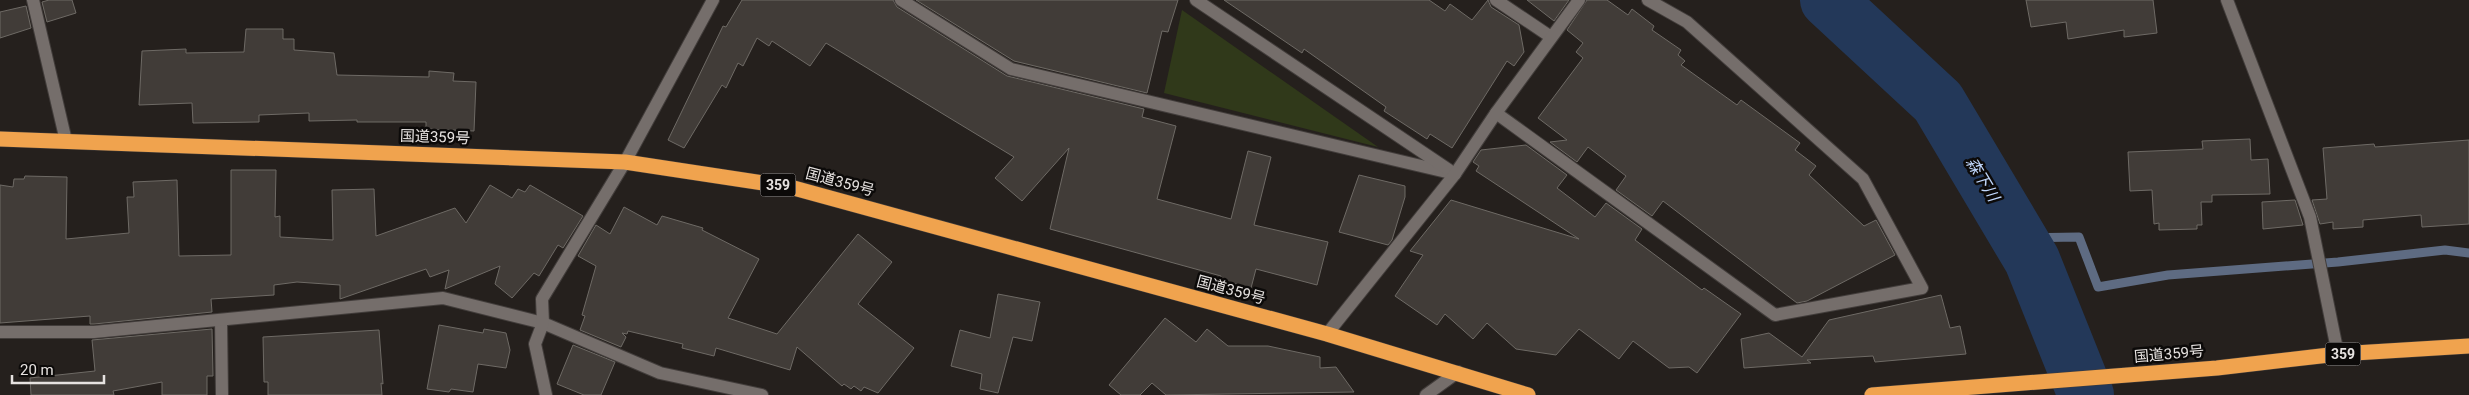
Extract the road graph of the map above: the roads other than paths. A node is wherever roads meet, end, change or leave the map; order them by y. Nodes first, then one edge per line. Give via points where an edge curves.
1 (33, 0) edge
2 (712, 0) edge
3 (901, 0) edge
4 (1196, 0) edge
5 (1496, 0) edge
6 (1579, 0) edge
7 (1648, 0) edge
8 (2227, 0) edge
9 (1551, 37) junction
10 (1496, 113) junction
11 (0, 139) edge
12 (66, 141) junction
13 (625, 162) junction
14 (1455, 174) junction
15 (221, 320) junction
16 (543, 323) junction
17 (0, 332) edge
18 (1327, 334) junction
19 (2469, 346) edge
20 (2338, 354) junction
21 (1458, 372) junction
22 (222, 395) edge
23 (546, 395) edge
24 (762, 395) edge
25 (1426, 395) edge
26 (1528, 395) edge
27 (1872, 395) edge

1 - 12 street
2 - 13 street
3 - 14 street via 1011,68
4 - 14 street
5 - 9 street
6 - 9 street
7 - 10 street via 1687,22 1863,179 1922,288 1776,314
8 - 20 street via 2310,217
9 - 10 street
10 - 14 street
11 - 12 highway, 国道359号 / 359
12 - 13 highway, 国道359号 / 359
13 - 16 street via 542,299
13 - 18 highway, 国道359号 / 359 via 790,187
14 - 18 street
15 - 16 street via 443,298
15 - 17 street via 94,332
15 - 22 street
16 - 23 street via 535,344
16 - 24 street via 660,373
18 - 21 highway, 国道359号 / 359
19 - 20 highway, 国道359号 / 359
20 - 27 highway, 国道359号 / 359 via 2217,368
21 - 25 street
21 - 26 highway, 国道359号 / 359

